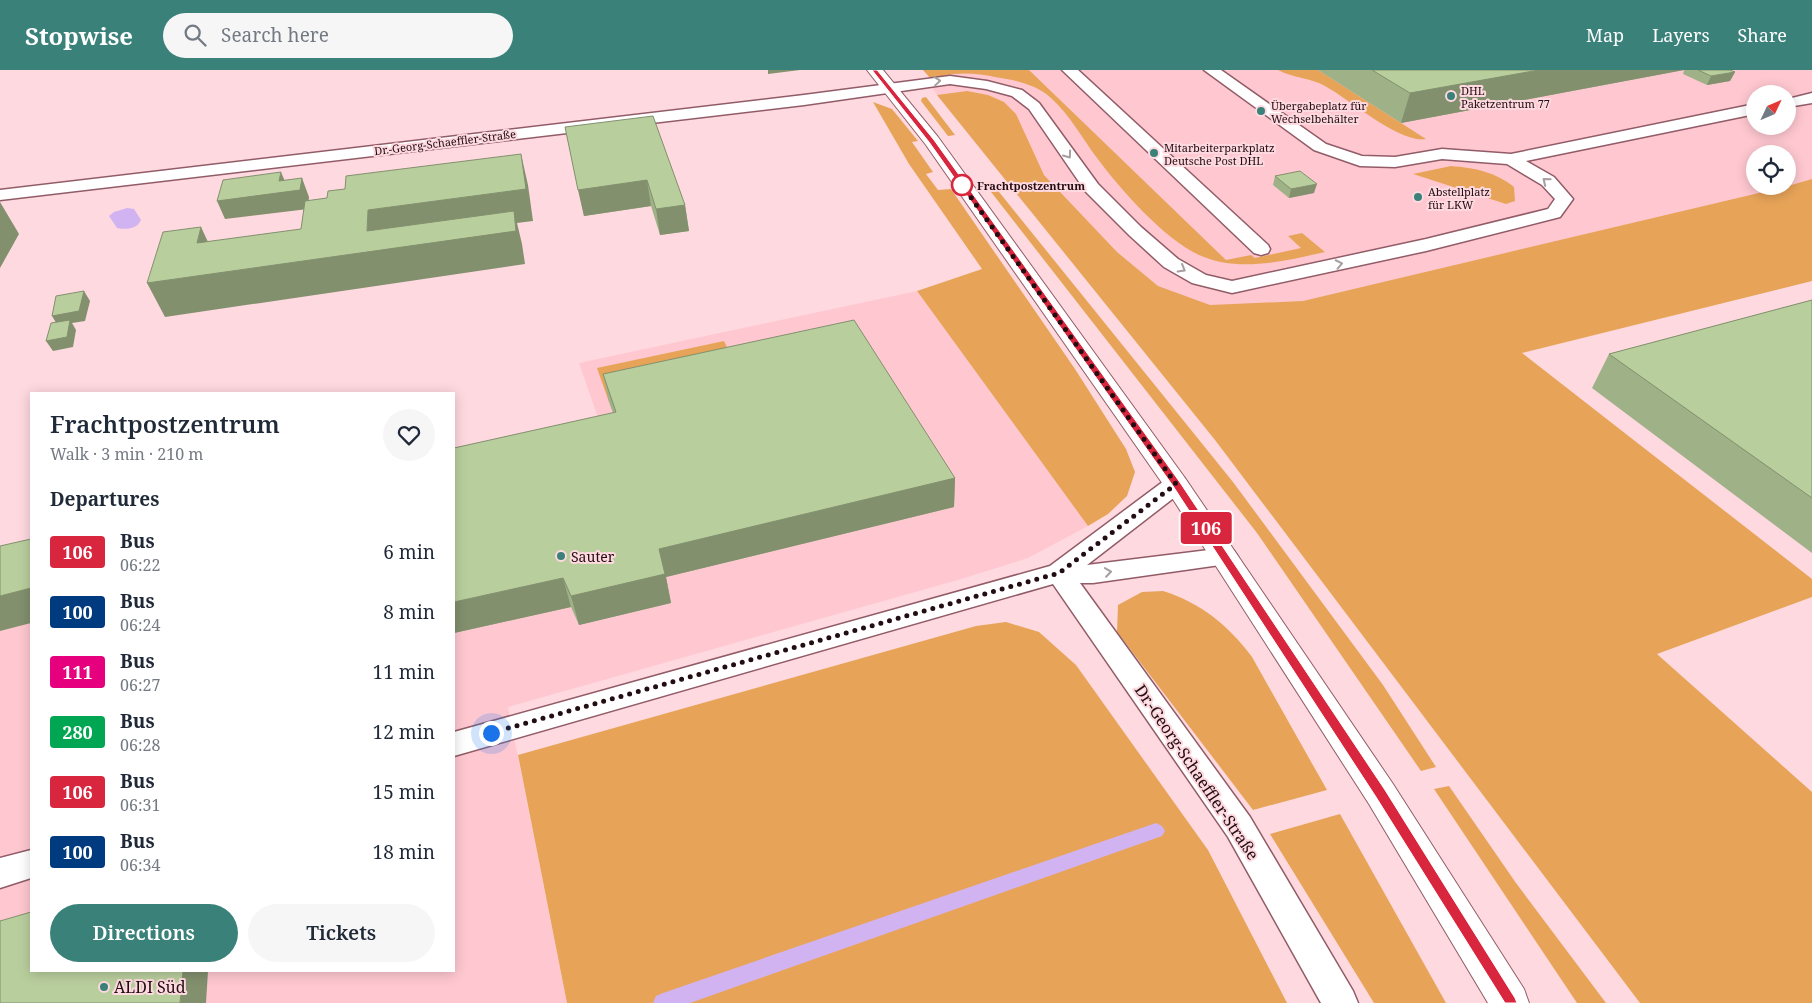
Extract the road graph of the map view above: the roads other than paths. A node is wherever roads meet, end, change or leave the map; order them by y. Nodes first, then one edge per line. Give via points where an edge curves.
1 (1069, 70) edge
2 (1211, 70) edge
3 (882, 79) edge
4 (1812, 98) edge
5 (1796, 101) edge
6 (1746, 111) edge
7 (1511, 159) junction
8 (0, 194) edge
9 (1262, 249) dead end
10 (1176, 484) junction
11 (1225, 557) junction
12 (1059, 573) junction
13 (455, 744) edge
14 (30, 864) edge
15 (0, 873) edge
16 (1340, 1003) edge
17 (1510, 1003) edge

1 - 9 lane
2 - 7 lane via 1320,147 1360,161 1395,162 1442,154
3 -> 7 lane, Dr.-Georg-Schaeffler-Straße via 950,80 1017,93 1034,106 1092,188 1135,231 1171,263 1199,280 1232,287 1554,213 1564,199 1548,181
3 - 8 lane, Dr.-Georg-Schaeffler-Straße via 804,100
3 - 10 main road via 932,141
4 - 5 lane
6 - 7 lane
10 - 11 main road
10 - 12 lane
12 -> 11 lane via 1093,574
11 - 17 main road via 1381,794
12 - 13 lane
12 - 16 lane, Dr.-Georg-Schaeffler-Straße via 1239,827
14 - 15 lane

